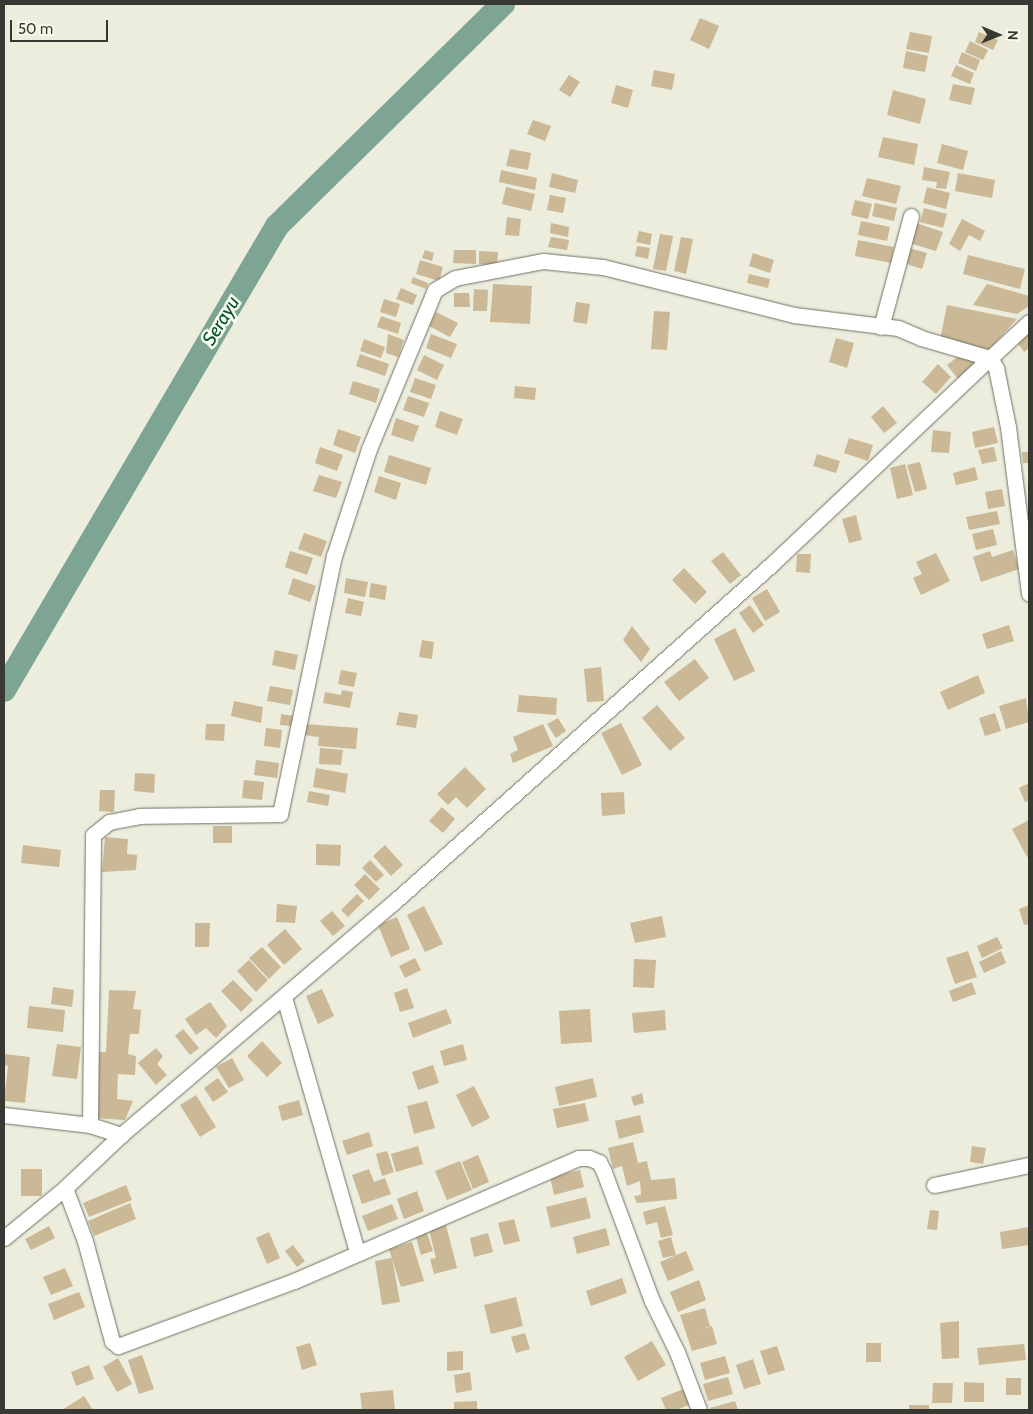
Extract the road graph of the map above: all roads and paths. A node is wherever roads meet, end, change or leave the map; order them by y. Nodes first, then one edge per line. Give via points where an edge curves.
1 (911, 216) dead end
2 (1029, 322) edge
3 (881, 326) junction
4 (990, 358) junction
5 (1029, 594) edge
6 (284, 997) junction
7 (4, 1115) edge
8 (90, 1125) junction
9 (121, 1136) junction
10 (1029, 1165) edge
11 (934, 1185) dead end
12 (65, 1188) junction
13 (4, 1238) edge
14 (357, 1252) junction
15 (699, 1410) edge

1 - 3 street
2 - 4 street
3 - 4 street via 898,328
3 - 8 street via 794,315 603,268 543,261 455,278 435,290 369,448 334,556 280,814 139,816 109,822 93,835
4 - 5 street via 996,368 1008,427
4 - 6 street via 773,563
6 - 9 street
6 - 14 street
7 - 8 street
8 - 9 street
9 - 12 street
10 - 11 street
12 - 13 street
12 - 14 street via 85,1241 112,1341 118,1346 294,1281
14 - 15 street via 578,1158 599,1162 652,1302 677,1352

